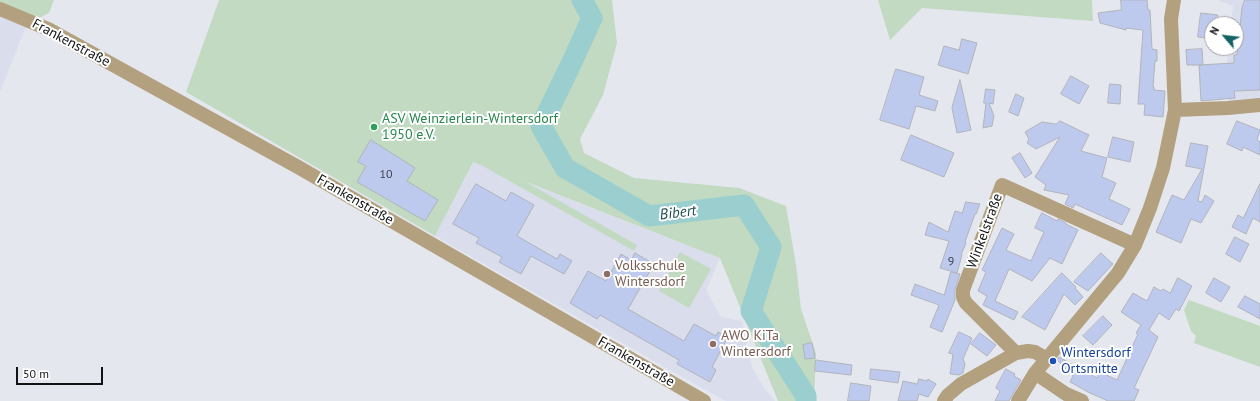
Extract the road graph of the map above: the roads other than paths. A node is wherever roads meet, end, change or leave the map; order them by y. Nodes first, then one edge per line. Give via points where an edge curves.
1 (1174, 0) edge
2 (0, 9) edge
3 (1260, 106) edge
4 (1175, 110) junction
5 (1135, 245) junction
6 (1016, 353) junction
7 (1047, 359) junction
8 (1035, 373) junction
9 (704, 401) edge
10 (944, 401) edge
11 (1018, 401) edge
12 (1082, 401) edge

1 - 4 street via 1170,19
2 - 9 street, Frankenstraße via 48,29 298,167
3 - 4 street
4 - 5 street via 1163,168
5 - 6 street, Winkelstraße via 1002,185 963,290 963,297
5 - 7 street via 1118,273
6 - 7 street via 1035,352
6 - 10 street via 961,384
7 - 8 street
8 - 11 street
8 - 12 street via 1066,394

